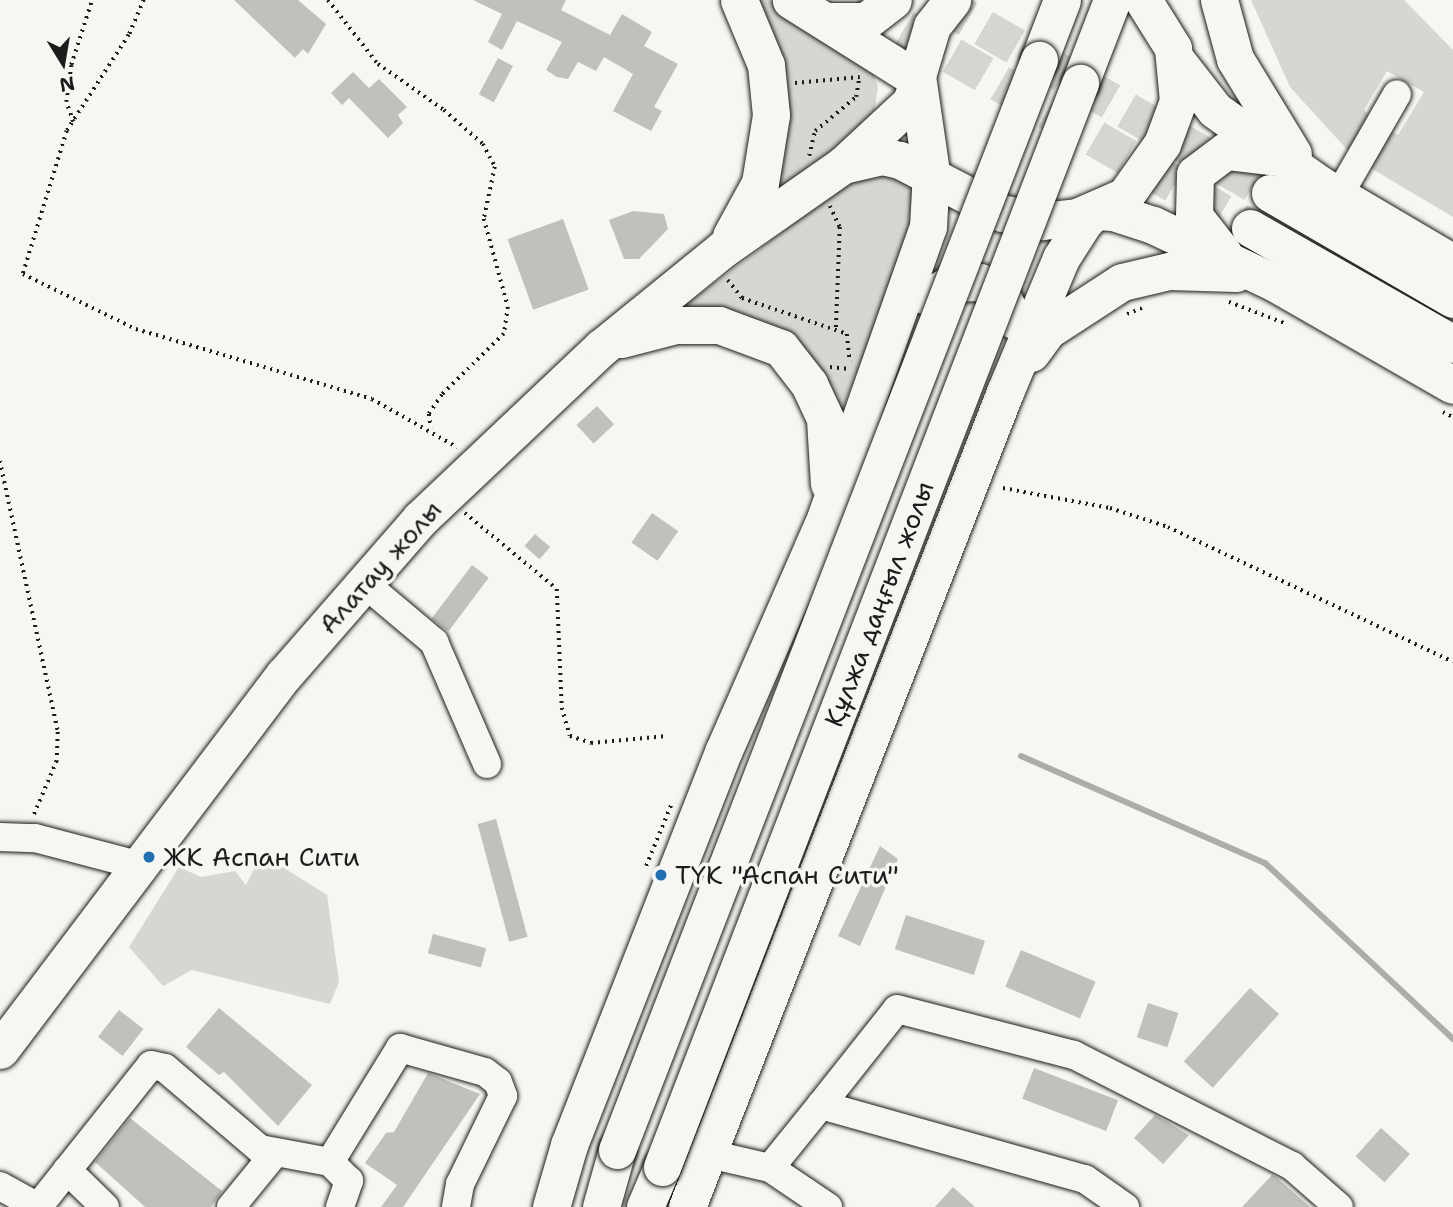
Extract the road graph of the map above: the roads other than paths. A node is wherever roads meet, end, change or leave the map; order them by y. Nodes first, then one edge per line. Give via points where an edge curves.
1 (739, 0) edge
2 (791, 0) edge
3 (893, 0) edge
4 (952, 0) edge
5 (1062, 0) edge
6 (1112, 0) edge
7 (1143, 0) edge
8 (1174, 0) edge
9 (1219, 0) edge
10 (825, 21) junction
11 (1176, 61) junction
12 (916, 86) junction
13 (1397, 94) dead end
14 (922, 127) junction
15 (843, 165) junction
16 (931, 172) junction
17 (1320, 184) junction
18 (967, 193) junction
19 (1269, 193) tunnel mouth
20 (1096, 211) junction
21 (1250, 228) tunnel mouth
22 (1453, 263) edge
23 (725, 264) junction
24 (1261, 276) junction
25 (1453, 299) edge
26 (1453, 344) edge
27 (601, 348) junction
28 (875, 379) junction
29 (1009, 383) junction
30 (1441, 394) edge
31 (826, 516) junction
32 (363, 583) junction
33 (487, 764) dead end
34 (0, 837) edge
35 (137, 865) junction
36 (0, 1050) edge
37 (821, 1105) junction
38 (275, 1153) junction
39 (709, 1154) junction
40 (330, 1162) junction
41 (770, 1168) junction
42 (67, 1170) junction
43 (0, 1186) edge
44 (38, 1207) edge
45 (105, 1207) edge
46 (231, 1207) edge
47 (340, 1207) edge
48 (456, 1207) edge
49 (551, 1207) edge
50 (601, 1207) edge
51 (645, 1207) edge
52 (687, 1207) edge
53 (828, 1207) edge
54 (1125, 1207) edge
55 (1339, 1207) edge

1 - 23 main road via 760,42 769,85 766,162
2 - 10 main road
3 - 10 main road via 866,21
4 - 12 main road via 926,41
5 - 50 main road, Құлжа даңғыл жолы, bridge via 617,1150
6 - 51 main road, Құлжа даңғыл жолы, bridge
7 - 11 main road
8 - 11 main road
9 - 17 main road via 1251,89
10 - 12 main road via 912,76
11 - 17 main road via 1215,110
11 - 20 main road via 1178,101 1162,144 1136,186
12 - 14 main road
12 - 15 main road via 910,103
13 - 17 street
14 - 16 main road
14 - 18 main road via 939,163
15 - 16 main road via 882,156
15 - 23 main road, Алатау жолы
16 - 18 main road
16 - 28 main road via 928,227
17 - 22 main road
17 - 24 main road via 1244,149 1212,156 1195,174 1191,202 1198,229
18 - 20 main road via 1002,213 1041,221
19 - 25 main road
20 - 24 main road via 1130,216
20 - 29 main road via 1061,258
21 - 26 main road
23 - 27 main road, Алатау жолы
24 - 29 main road via 1192,269 1122,282 1048,330
24 - 30 main road
27 - 31 main road via 650,329 706,325 744,330 781,348 809,384 825,419
27 - 32 main road, Алатау жолы via 477,464 458,507
28 - 29 main road via 927,298 966,281 992,287 1009,305 1016,332
28 - 31 main road
29 - 39 main road
31 - 49 main road via 724,750 569,1145
32 - 33 street via 434,642
32 - 35 main road, Алатау жолы
34 - 35 street via 35,838
35 - 36 main road, Алатау жолы
37 - 41 street
37 - 54 street via 1085,1179
37 - 55 street via 897,1009 1074,1055 1292,1166
38 - 40 street
38 - 42 street via 260,1149 165,1068 151,1065
38 - 46 street
39 - 41 street
39 - 52 main road
40 - 47 street via 349,1181
40 - 48 street via 400,1048 485,1072 498,1082 503,1096 460,1184
41 - 53 street
42 - 44 street
42 - 45 street
43 - 44 street

